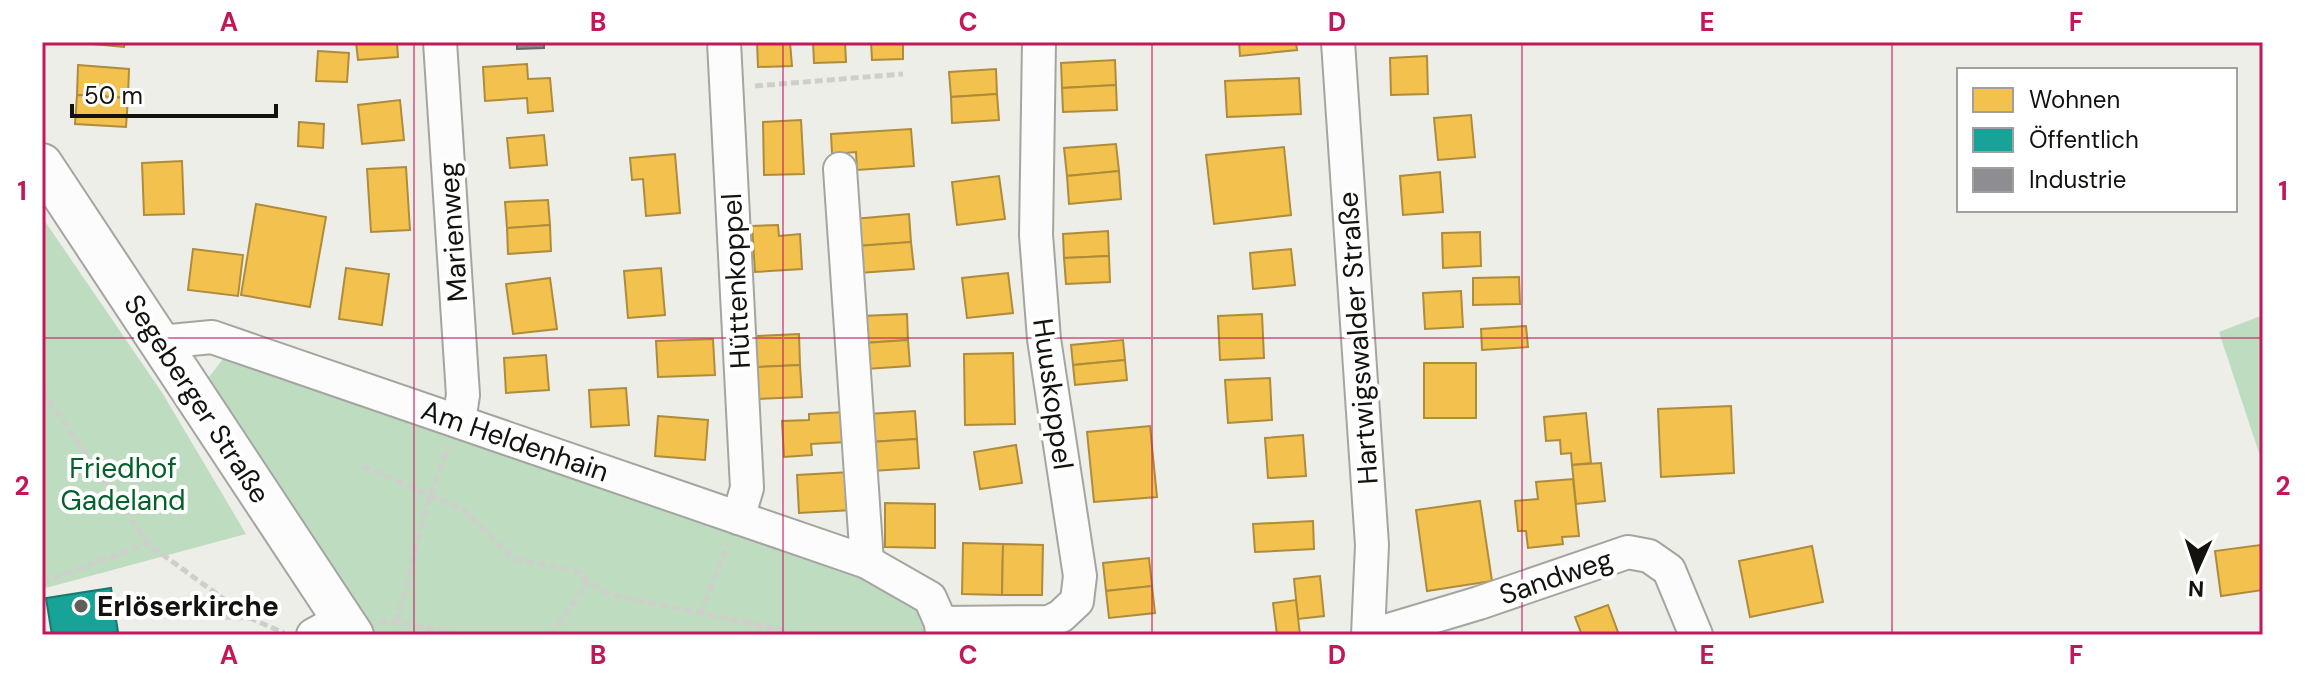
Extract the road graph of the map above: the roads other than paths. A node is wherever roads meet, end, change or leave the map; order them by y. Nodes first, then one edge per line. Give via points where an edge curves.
1 (440, 42) edge
2 (724, 42) edge
3 (1039, 42) edge
4 (1338, 42) edge
5 (42, 164) edge
6 (840, 169) dead end
7 (160, 342) junction
8 (459, 421) junction
9 (738, 518) junction
10 (867, 562) junction
11 (941, 629) edge
12 (336, 630) edge
13 (1370, 635) edge
14 (1696, 635) edge

1 - 8 street, Marienweg via 463,395
2 - 9 street, Hüttenkoppel via 747,488
3 - 11 street, Huuskoppel via 1036,235 1044,339 1080,576 1077,601 1049,622
4 - 13 street, Hartwigswalder Straße via 1372,545
5 - 7 main road, Segeberger Straße
6 - 10 street
7 - 8 street, Am Heldenhain via 212,337
7 - 12 main road, Segeberger Straße
8 - 9 street, Am Heldenhain
9 - 10 street, Am Heldenhain
10 - 11 street, Am Heldenhain via 930,598
13 - 14 street, Sandweg via 1628,552 1649,556 1669,570

